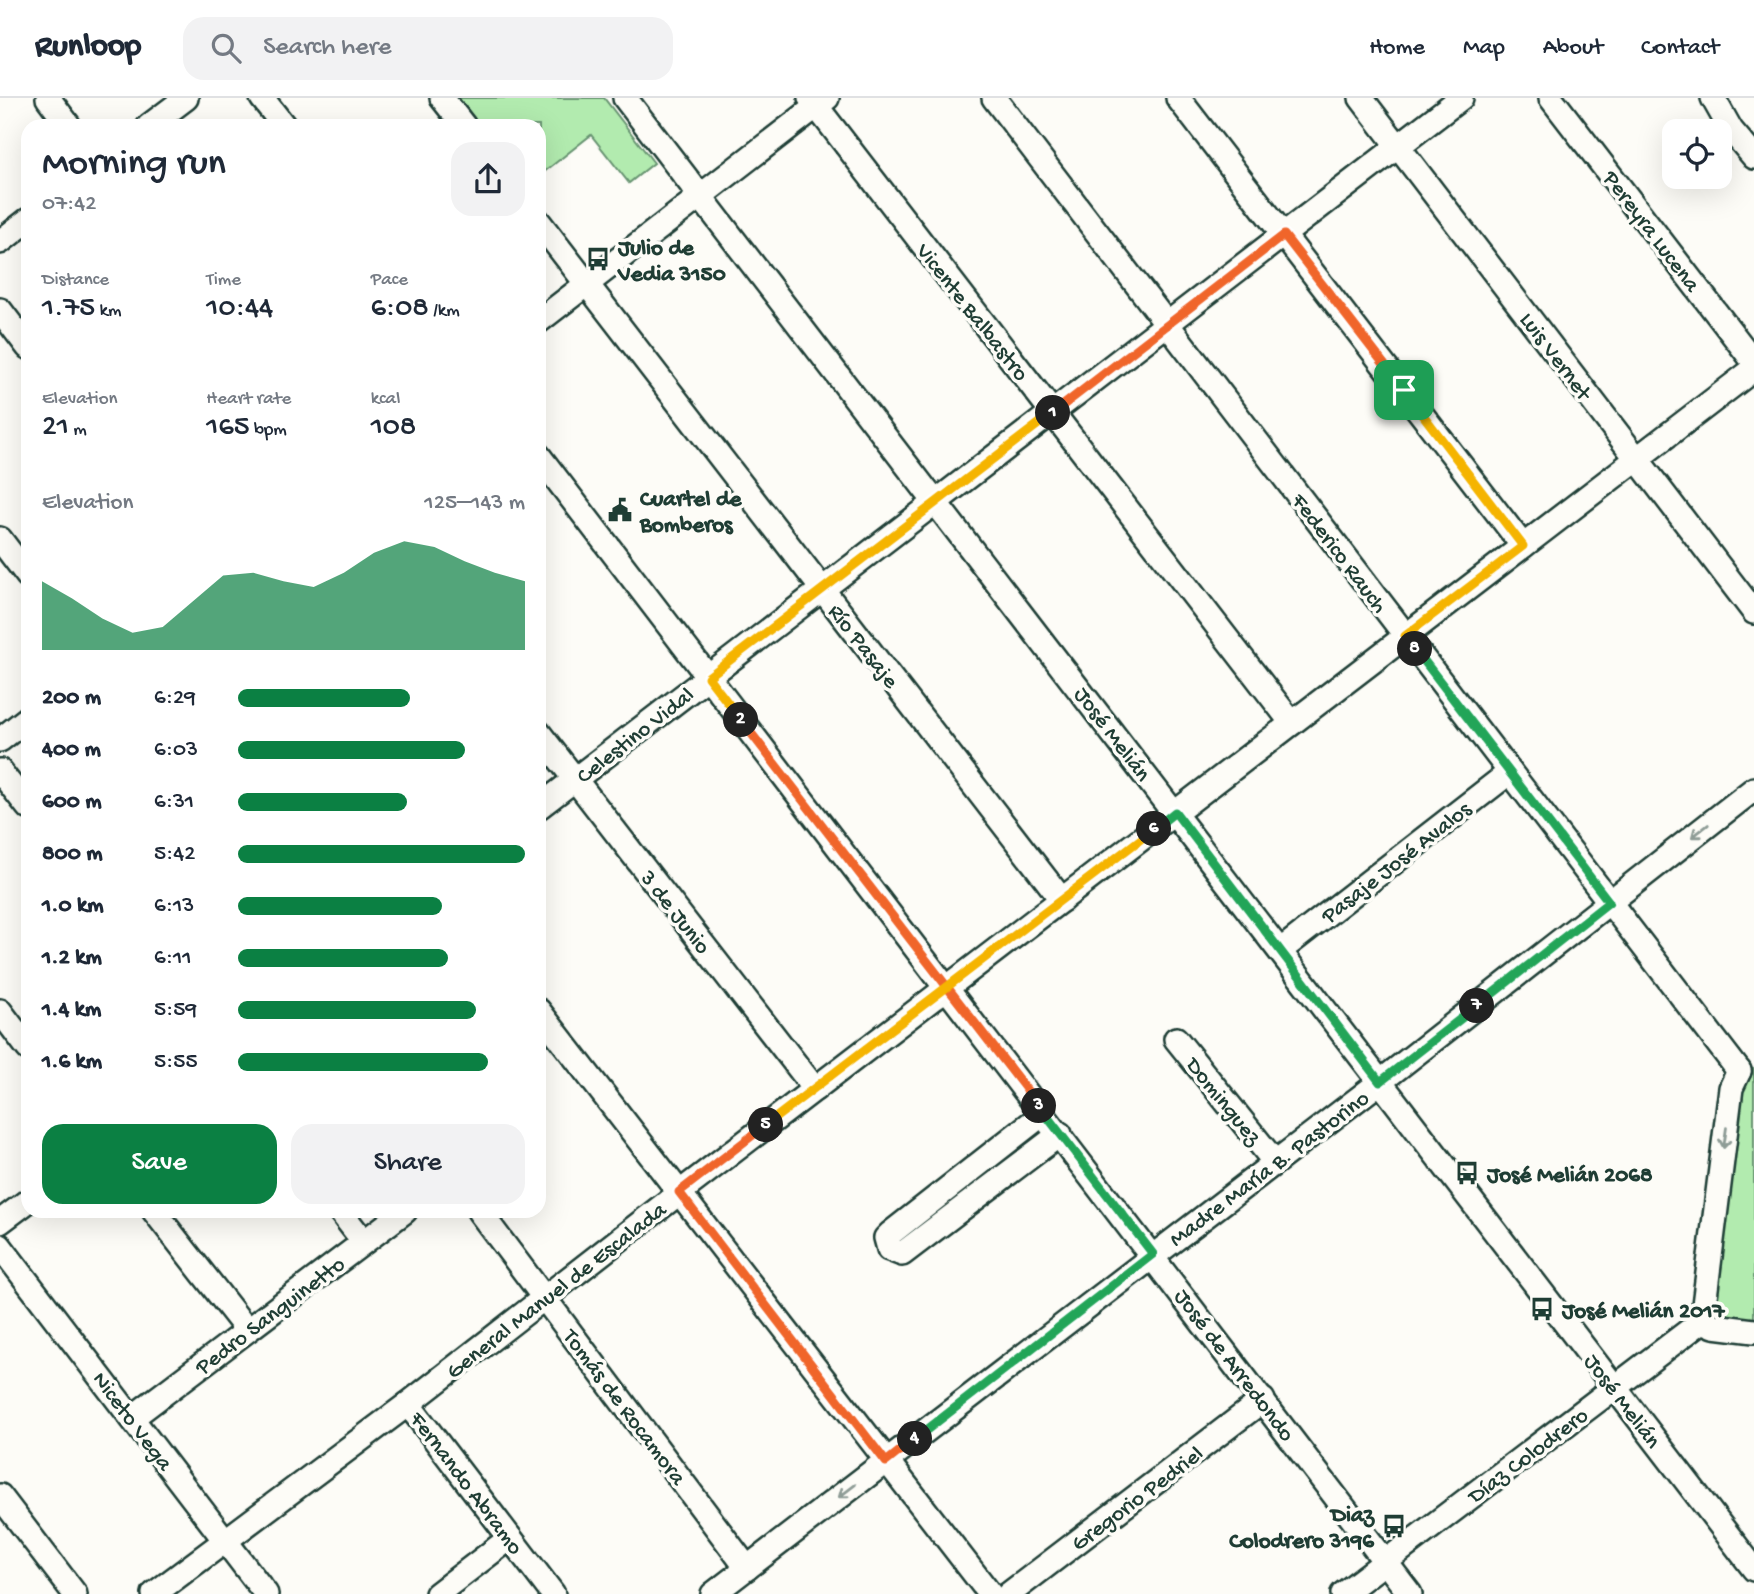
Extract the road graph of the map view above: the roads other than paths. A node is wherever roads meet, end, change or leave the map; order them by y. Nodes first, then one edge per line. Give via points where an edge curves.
1 (48, 98) edge
2 (186, 98) edge
3 (262, 98) edge
4 (442, 98) edge
5 (625, 98) edge
6 (994, 98) edge
7 (1178, 98) edge
8 (1361, 98) edge
9 (1461, 98) edge
10 (1551, 98) edge
11 (1713, 98) edge
12 (818, 101) edge
13 (64, 119) edge
14 (158, 119) edge
15 (278, 119) edge
16 (458, 119) edge
17 (1398, 146) junction
18 (1754, 158) edge
19 (701, 195) junction
20 (21, 226) edge
21 (546, 231) edge
22 (1284, 235) junction
23 (0, 242) edge
24 (587, 284) junction
25 (0, 310) edge
26 (546, 316) edge
27 (1168, 324) junction
28 (21, 338) edge
29 (1754, 362) edge
30 (1754, 369) edge
31 (1053, 412) junction
32 (1636, 460) junction
33 (546, 466) edge
34 (937, 502) junction
35 (0, 539) edge
36 (1523, 546) junction
37 (21, 567) edge
38 (822, 589) junction
39 (1754, 612) edge
40 (1405, 636) junction
41 (708, 677) junction
42 (1292, 723) junction
43 (21, 724) edge
44 (0, 740) edge
45 (546, 742) edge
46 (0, 771) edge
47 (1510, 772) junction
48 (575, 779) junction
49 (1754, 789) edge
50 (21, 798) edge
51 (546, 802) edge
52 (1175, 812) junction
53 (1062, 900) junction
54 (1609, 902) junction
55 (1281, 950) junction
56 (946, 988) junction
57 (0, 1012) edge
58 (546, 1020) edge
59 (21, 1039) edge
60 (1176, 1039) dead end
61 (1746, 1070) edge
62 (1380, 1082) junction
63 (815, 1088) junction
64 (1044, 1113) junction
65 (1060, 1134) junction
66 (1274, 1161) junction
67 (679, 1192) junction
68 (21, 1206) edge
69 (159, 1218) edge
70 (345, 1218) edge
71 (396, 1218) edge
72 (484, 1218) edge
73 (0, 1222) edge
74 (363, 1242) junction
75 (0, 1246) edge
76 (1153, 1254) junction
77 (546, 1297) junction
78 (1702, 1321) junction
79 (247, 1330) junction
80 (1754, 1331) edge
81 (1615, 1388) junction
82 (1263, 1400) junction
83 (408, 1404) junction
84 (133, 1417) junction
85 (886, 1462) junction
86 (0, 1496) edge
87 (510, 1538) junction
88 (225, 1539) junction
89 (1386, 1562) junction
90 (1754, 1569) edge
91 (743, 1580) edge
92 (75, 1594) edge
93 (154, 1594) edge
94 (267, 1594) edge
95 (437, 1594) edge
96 (553, 1594) edge
97 (713, 1594) edge
98 (989, 1594) edge
99 (1009, 1594) edge
100 (1343, 1594) edge
101 (1410, 1594) edge

1 - 13 street
2 - 14 street
3 - 15 street
4 - 16 street
5 - 19 street, José Melián
6 - 27 street, Federico Rauch
7 - 22 street
8 - 17 street, Luis Vernet
9 - 17 street, Celestino Vidal
10 - 29 street, Pereyra Lucena
11 - 18 street
12 - 19 street
12 - 31 street, Vicente Balbastro
17 - 22 street, Celestino Vidal
17 - 32 street, Luis Vernet
19 - 24 street
19 - 34 street, José Melián
20 - 23 street
21 - 24 street, Río Pasaje
22 - 27 street, Celestino Vidal
22 - 36 street
24 - 26 street
24 - 38 street, Río Pasaje
25 - 28 street
27 - 31 street, Celestino Vidal
27 - 40 street, Federico Rauch
30 - 32 street, General Manuel de Escalada
31 - 34 street, Celestino Vidal
31 - 42 street, Vicente Balbastro
32 - 36 street, General Manuel de Escalada
32 - 39 street, Luis Vernet
33 - 41 street, José de Arredondo
34 - 38 street, Celestino Vidal
34 - 52 street, José Melián
35 - 37 street
36 - 40 street, General Manuel de Escalada
38 - 41 street, Celestino Vidal
38 - 53 street, Río Pasaje
40 - 42 street, General Manuel de Escalada
40 - 47 street, Federico Rauch
41 - 48 street, Celestino Vidal
41 - 56 street, José de Arredondo
42 - 52 street, General Manuel de Escalada
43 - 44 street
45 - 48 street, 3 de Junio
46 - 50 street
47 - 54 street, Federico Rauch
47 - 55 street, Pasaje José Avalos
48 - 51 street, Celestino Vidal
48 - 63 street, 3 de Junio
49 -> 54 street, Madre María B. Pastorino
52 - 53 street, General Manuel de Escalada
52 - 55 street, José Melián
53 - 56 street, General Manuel de Escalada
54 - 61 street, Federico Rauch
54 - 62 street, Madre María B. Pastorino
55 - 62 street, José Melián
56 - 63 street, General Manuel de Escalada
56 - 64 street, José de Arredondo
57 - 59 street
58 - 67 street
60 - 66 street, Dominguez
61 -> 78 street, Federico Rauch via 1731,1088
62 - 66 street, Madre María B. Pastorino
62 - 81 street, José Melián
63 - 67 street, General Manuel de Escalada
64 - 65 street, José de Arredondo
64 - 65 street via 891,1233 886,1238 889,1250 902,1254
65 - 76 street, José de Arredondo
66 - 76 street, Madre María B. Pastorino
67 - 77 street, General Manuel de Escalada
67 - 85 street
68 - 73 street
69 - 79 street
70 - 74 street
71 - 74 street, Pedro Sanguinetto
72 - 77 street, Tomás de Rocamora
74 - 79 street, Pedro Sanguinetto
75 - 84 street, Niceto Vega
76 - 82 street, José de Arredondo
76 - 85 street, Madre María B. Pastorino
77 - 83 street, General Manuel de Escalada
77 - 91 street, Tomás de Rocamora
78 - 80 street
78 - 81 street, Díaz Colodrero
79 - 84 street, Pedro Sanguinetto
81 - 89 street, Díaz Colodrero
81 - 90 street, José Melián
82 - 89 street, José de Arredondo
82 - 99 street, Gregorio Pedriel
83 - 87 street, Fernando Abramo
83 - 88 street, General Manuel de Escalada
84 - 88 street, Niceto Vega
85 -> 91 street, Madre María B. Pastorino
85 - 98 street
86 - 92 street
87 - 95 street
87 - 96 street, Fernando Abramo
88 - 93 street, General Manuel de Escalada
88 - 94 street, Niceto Vega
89 - 100 street, Díaz Colodrero
89 - 101 street, José de Arredondo
91 - 97 street, Madre María B. Pastorino

